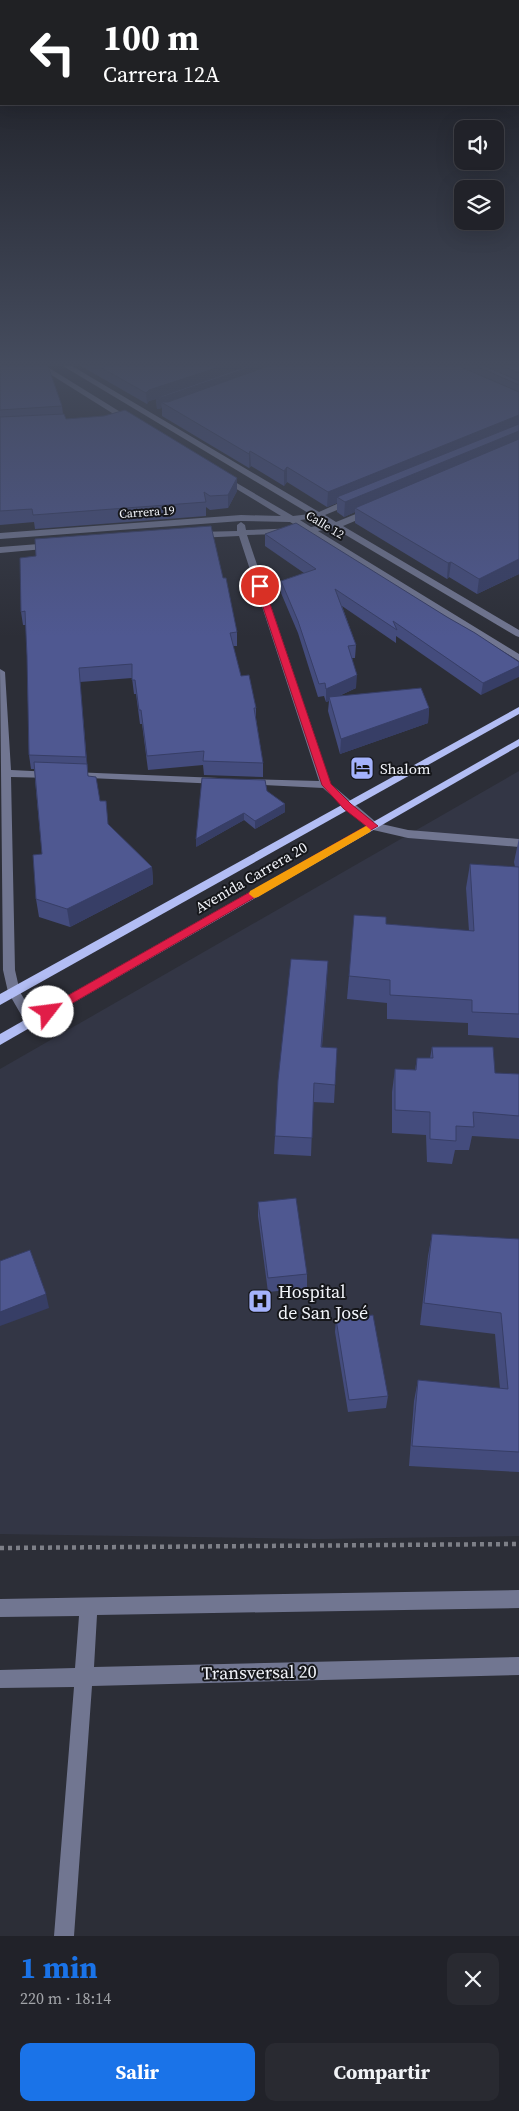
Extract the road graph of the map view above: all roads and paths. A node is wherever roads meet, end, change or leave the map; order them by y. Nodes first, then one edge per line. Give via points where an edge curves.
1 (220, 456) edge
2 (216, 473) edge
3 (364, 496) edge
4 (382, 506) edge
5 (318, 514) junction
6 (240, 518) junction
7 (292, 519) junction
8 (337, 525) junction
9 (310, 530) junction
10 (242, 532) junction
11 (0, 536) edge
12 (184, 536) edge
13 (58, 546) edge
14 (0, 550) edge
15 (519, 634) edge
16 (519, 658) edge
17 (0, 672) edge
18 (519, 710) edge
19 (519, 742) edge
20 (3, 773) edge
21 (326, 785) junction
22 (348, 806) junction
23 (373, 826) junction
24 (519, 842) edge
25 (14, 992) junction
26 (0, 1000) edge
27 (32, 1022) junction
28 (0, 1040) edge
29 (519, 1544) edge
30 (0, 1548) edge
31 (519, 1599) edge
32 (89, 1607) junction
33 (0, 1608) edge
34 (519, 1666) edge
35 (84, 1676) junction
36 (0, 1679) edge
37 (64, 1936) edge

1 - 5 street, Calle 12
2 - 7 street, Calle 12
3 - 5 street, Carrera 19
4 - 8 street, Carrera 19
5 - 7 street, Carrera 19
5 - 8 street, Calle 12
6 - 7 street, Carrera 19
6 - 10 street
6 - 11 street, Carrera 19
7 - 9 street, Calle 12
8 - 9 street, Carrera 19
8 - 15 street, Calle 12
9 - 10 street, Carrera 19
9 - 16 street, Calle 12
10 - 12 street, Carrera 19
10 - 21 street
13 - 14 street
17 - 20 street
18 - 22 main road, Avenida Carrera 20
19 - 23 main road, Avenida Carrera 20
20 - 21 street
20 - 25 street via 9,970
21 - 22 street
22 - 23 street
22 - 25 main road, Avenida Carrera 20
23 - 24 street via 408,834
23 - 27 main road, Avenida Carrera 20
25 - 26 main road, Avenida Carrera 20
25 - 27 street
27 - 28 main road, Avenida Carrera 20
29 - 30 path
31 - 32 street
32 - 33 street
32 - 35 street
34 - 35 street, Transversal 20
35 - 36 street, Transversal 20
35 - 37 street

